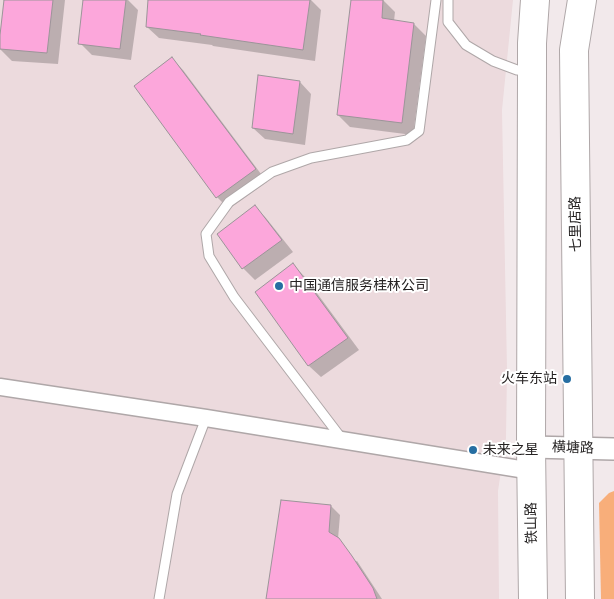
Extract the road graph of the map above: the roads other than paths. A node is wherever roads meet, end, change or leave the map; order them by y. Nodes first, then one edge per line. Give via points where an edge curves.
1 (436, 0) edge
2 (448, 0) edge
3 (535, 0) edge
4 (582, 0) edge
5 (448, 22) junction
6 (432, 32) junction
7 (532, 71) junction
8 (0, 387) edge
9 (206, 418) junction
10 (343, 441) junction
11 (579, 448) junction
12 (614, 449) edge
13 (532, 459) junction
14 (158, 599) edge
15 (533, 599) edge
16 (580, 599) edge

1 - 6 lane
2 - 5 lane
3 - 7 highway
4 - 11 highway, 七里店路 via 574,50
5 - 6 lane
5 - 7 lane via 466,45 493,61 517,70
6 - 10 lane via 420,131 406,140 311,158 272,172 229,202 206,234 209,256 234,297
7 - 13 highway
8 - 9 street
9 - 10 street
9 - 14 lane via 177,494
10 - 13 street
11 - 12 street, 横塘路
11 - 13 street, 横塘路
11 - 16 highway
13 - 15 highway, 铁山路

